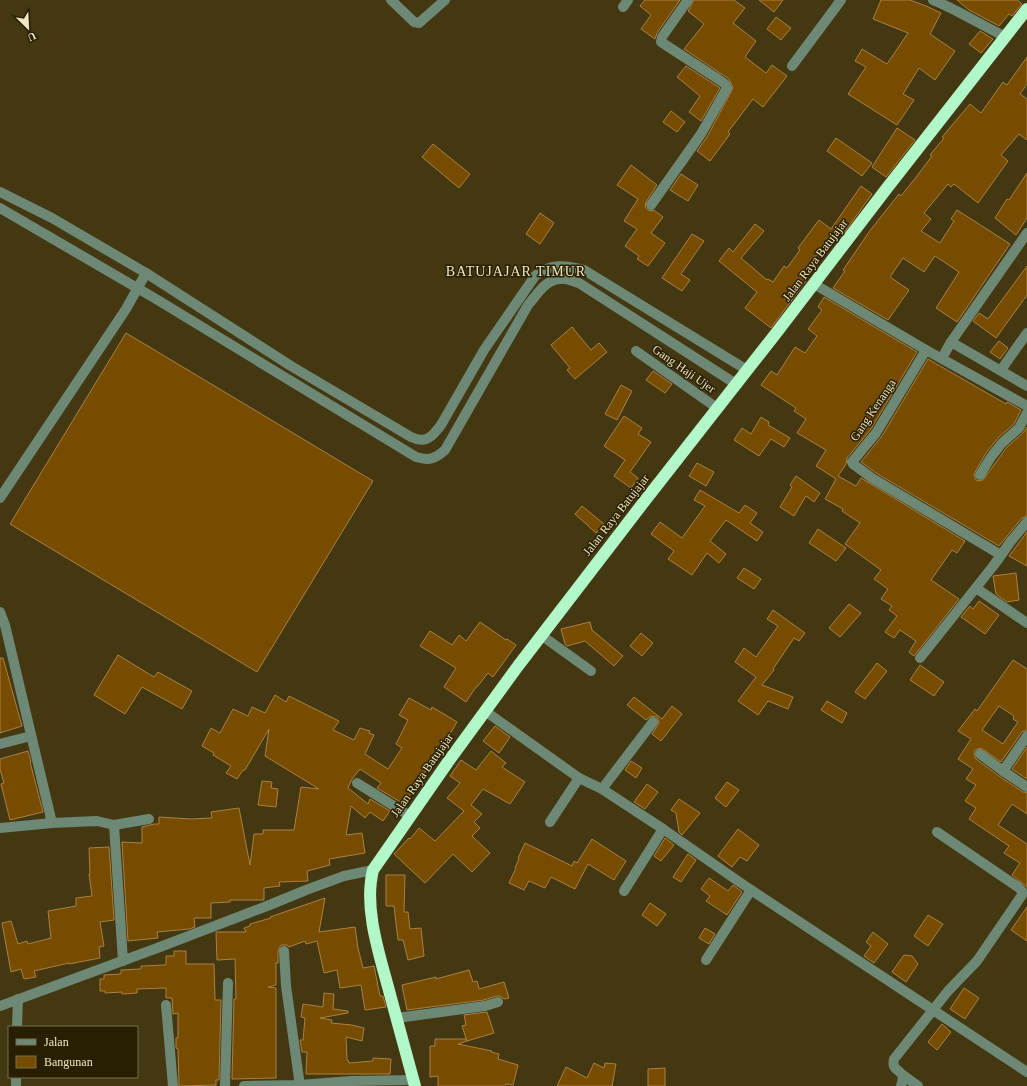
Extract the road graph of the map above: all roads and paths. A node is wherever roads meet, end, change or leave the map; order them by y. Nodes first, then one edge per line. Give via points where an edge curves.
1 (391, 0) edge
2 (445, 0) edge
3 (688, 0) edge
4 (841, 0) edge
5 (933, 0) edge
6 (1027, 9) edge
7 (1006, 37) junction
8 (792, 66) dead end
9 (0, 192) edge
10 (651, 205) dead end
11 (0, 208) edge
12 (1027, 233) edge
13 (146, 272) junction
14 (814, 284) junction
15 (137, 289) junction
16 (1027, 333) edge
17 (951, 342) junction
18 (926, 350) junction
19 (636, 351) dead end
20 (942, 358) junction
21 (747, 370) junction
22 (1001, 370) junction
23 (736, 384) junction
24 (1027, 386) edge
25 (1027, 406) edge
26 (717, 408) junction
27 (1027, 414) edge
28 (980, 476) dead end
29 (0, 498) edge
30 (1027, 522) edge
31 (1001, 555) junction
32 (976, 588) junction
33 (0, 612) edge
34 (1027, 623) edge
35 (541, 635) junction
36 (920, 658) dead end
37 (591, 671) dead end
38 (486, 711) junction
39 (653, 722) dead end
40 (31, 736) junction
41 (1027, 736) edge
42 (0, 744) edge
43 (980, 754) dead end
44 (1003, 771) junction
45 (578, 778) junction
46 (357, 783) dead end
47 (1027, 787) edge
48 (602, 789) junction
49 (410, 816) junction
50 (149, 819) dead end
51 (550, 822) dead end
52 (52, 823) junction
53 (114, 825) junction
54 (0, 828) edge
55 (662, 829) junction
56 (937, 832) dead end
57 (375, 866) junction
58 (750, 890) junction
59 (624, 891) dead end
60 (1025, 893) edge
61 (284, 951) dead end
62 (706, 960) dead end
63 (123, 961) junction
64 (228, 983) dead end
65 (18, 999) junction
66 (498, 1002) dead end
67 (166, 1005) dead end
68 (0, 1006) edge
69 (933, 1010) junction
70 (397, 1018) junction
71 (17, 1026) edge
72 (1027, 1072) edge
73 (903, 1075) junction
74 (414, 1083) edge
75 (173, 1086) edge
76 (224, 1086) edge
77 (244, 1086) edge
78 (300, 1086) edge
79 (901, 1086) edge
80 (918, 1086) edge

1 - 2 street via 414,22 419,23
3 - 10 street via 661,42 718,79 726,88 701,134
4 - 8 street
5 - 7 street
6 - 7 highway, Jalan Raya Batujajar
7 - 14 highway, Jalan Raya Batujajar
9 - 13 street via 52,218
11 - 15 street
12 - 17 street
13 - 15 street
13 - 21 street via 291,366 418,440 432,436 441,425 484,350 535,276 554,266 584,270
14 - 18 street
14 - 21 highway, Jalan Raya Batujajar
15 - 23 street via 350,418 425,460 440,455 445,450 528,305 544,286 561,278 579,284
15 - 29 street
16 - 22 street
17 - 20 street
17 - 22 street
18 - 20 street
18 - 31 street, Gang Kenanga via 876,433 852,462 872,478
19 - 26 street, Gang Haji Ujer
20 - 25 street
21 - 23 highway, Jalan Raya Batujajar
22 - 24 street
23 - 26 highway, Jalan Raya Batujajar
26 - 35 highway, Jalan Raya Batujajar
27 - 28 street via 1019,428 991,457
30 - 31 street
31 - 32 street
32 - 34 street
32 - 36 street
33 - 40 street
35 - 37 street
35 - 38 highway, Jalan Raya Batujajar
38 - 45 street
38 - 49 highway, Jalan Raya Batujajar
39 - 48 street
40 - 42 street
40 - 52 street
41 - 44 street
43 - 44 street
44 - 47 street
45 - 48 street
45 - 51 street
46 - 49 street
48 - 55 street
49 - 57 highway, Jalan Raya Batujajar
50 - 53 street
52 - 53 street via 97,821
52 - 54 street
53 - 63 street
55 - 58 street
55 - 59 street
56 - 60 street
57 - 63 street
57 - 70 highway, Jalan Raya Batujajar via 370,880 374,935
58 - 62 street
58 - 69 street
60 - 69 street via 977,961
61 - 78 street via 286,986
63 - 65 street
64 - 76 street
65 - 68 street
65 - 71 street
66 - 70 street
67 - 75 street
69 - 72 street
69 - 73 street via 894,1060 894,1067
70 - 74 highway, Jalan Raya Batujajar
73 - 79 street
73 - 80 street
74 - 78 street via 351,1081
77 - 78 street

